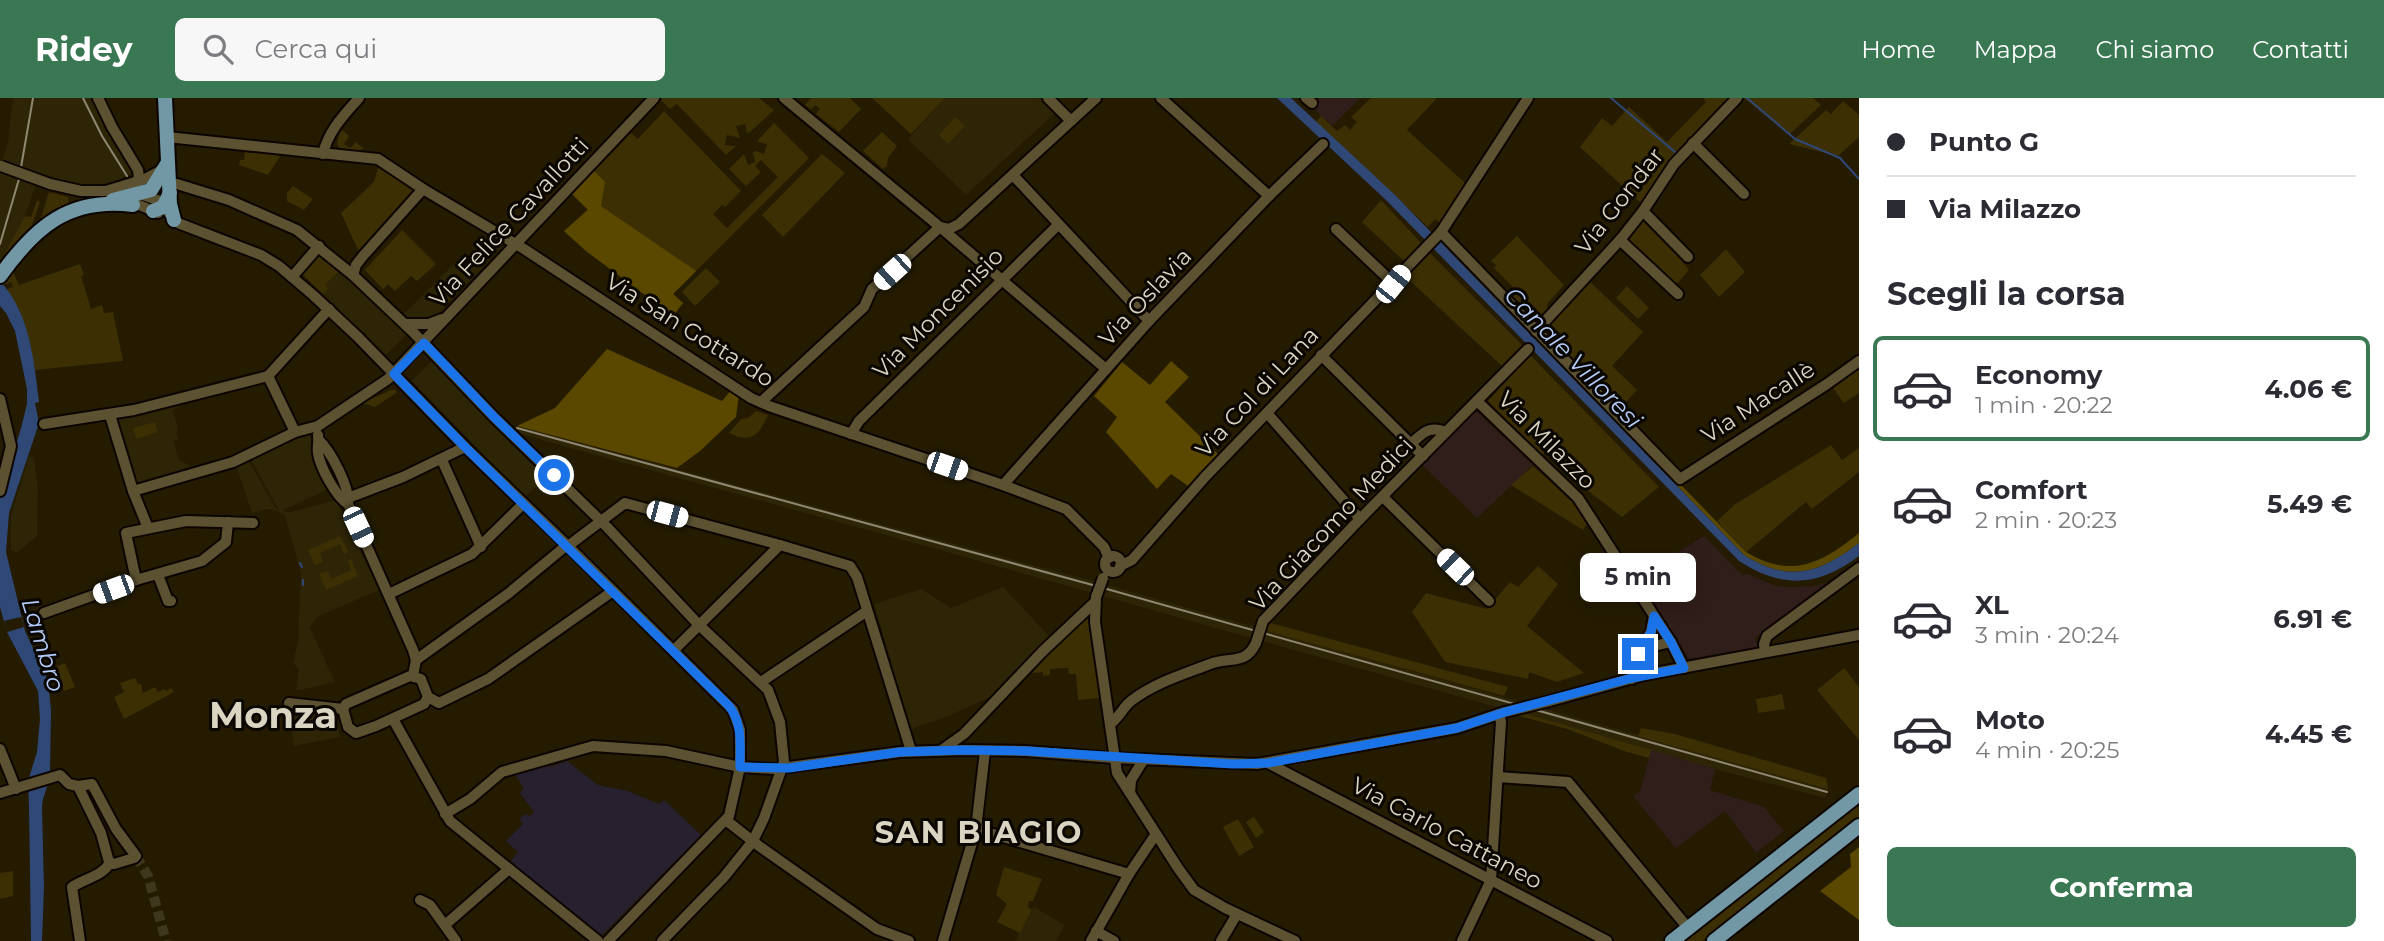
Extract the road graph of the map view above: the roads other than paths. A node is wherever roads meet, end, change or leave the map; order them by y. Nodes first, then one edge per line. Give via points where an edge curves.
1 (98, 98) edge
2 (165, 98) edge
3 (654, 98) edge
4 (1048, 98) edge
5 (1096, 98) edge
6 (1161, 98) edge
7 (1528, 98) edge
8 (1737, 98) edge
9 (355, 100) edge
10 (790, 100) edge
11 (1071, 121) junction
12 (332, 134) junction
13 (167, 137) junction
14 (1693, 143) junction
15 (1323, 144) dead end
16 (323, 154) junction
17 (341, 155) junction
18 (1, 166) edge
19 (1013, 175) junction
20 (168, 176) junction
21 (423, 189) junction
22 (126, 192) junction
23 (1744, 194) dead end
24 (1269, 196) junction
25 (158, 209) junction
26 (1643, 211) junction
27 (180, 223) junction
28 (1058, 225) junction
29 (940, 227) junction
30 (1336, 229) dead end
31 (1440, 233) junction
32 (1620, 240) junction
33 (516, 245) junction
34 (319, 246) junction
35 (1688, 257) dead end
36 (353, 275) junction
37 (0, 276) edge
38 (292, 277) junction
39 (1002, 278) junction
40 (1393, 284) junction
41 (1678, 295) dead end
42 (329, 309) junction
43 (448, 317) junction
44 (1149, 321) junction
45 (405, 324) junction
46 (1536, 331) junction
47 (424, 343) junction
48 (1528, 349) dead end
49 (1321, 355) junction
50 (1859, 361) edge
51 (1106, 369) junction
52 (394, 374) junction
53 (268, 376) junction
54 (0, 399) edge
55 (1477, 401) junction
56 (761, 402) junction
57 (1268, 413) junction
58 (110, 415) junction
59 (44, 424) dead end
60 (318, 426) junction
61 (295, 432) junction
62 (1446, 432) junction
63 (851, 433) junction
64 (1411, 444) junction
65 (465, 447) junction
66 (1423, 456) junction
67 (442, 460) junction
68 (1003, 485) junction
69 (0, 491) edge
70 (133, 491) junction
71 (1383, 497) junction
72 (348, 501) junction
73 (523, 503) junction
74 (1360, 519) junction
75 (601, 521) junction
76 (228, 523) junction
77 (253, 523) dead end
78 (148, 528) junction
79 (567, 545) junction
80 (780, 545) junction
81 (481, 547) junction
82 (1859, 568) edge
83 (1111, 572) junction
84 (158, 575) junction
85 (136, 580) junction
86 (613, 591) junction
87 (389, 594) junction
88 (1095, 600) junction
89 (171, 601) dead end
90 (1489, 601) dead end
91 (867, 611) junction
92 (44, 613) dead end
93 (1654, 616) junction
94 (699, 625) junction
95 (1859, 635) edge
96 (1671, 642) junction
97 (674, 650) junction
98 (1640, 652) junction
99 (1765, 652) junction
100 (416, 660) junction
101 (1684, 668) junction
102 (413, 676) junction
103 (1644, 676) junction
104 (1632, 678) junction
105 (761, 682) junction
106 (428, 697) junction
107 (289, 703) dead end
108 (343, 709) junction
109 (1502, 713) junction
110 (393, 719) junction
111 (1110, 724) junction
112 (964, 734) junction
113 (0, 749) edge
114 (964, 750) junction
115 (911, 751) junction
116 (939, 751) junction
117 (985, 751) junction
118 (1114, 758) junction
119 (1144, 759) junction
120 (1268, 763) junction
121 (740, 767) junction
122 (783, 768) junction
123 (1498, 777) junction
124 (78, 786) junction
125 (21, 788) junction
126 (0, 793) edge
127 (1130, 793) junction
128 (1859, 794) edge
129 (445, 814) junction
130 (727, 821) junction
131 (1859, 826) edge
132 (976, 829) junction
133 (1156, 834) junction
134 (753, 841) junction
135 (110, 863) junction
136 (509, 869) junction
137 (1129, 874) junction
138 (1491, 880) junction
139 (420, 900) dead end
140 (1237, 914) junction
141 (445, 925) junction
142 (1688, 928) junction
143 (1093, 936) edge
144 (80, 941) edge
145 (456, 941) edge
146 (598, 941) edge
147 (608, 941) edge
148 (662, 941) edge
149 (909, 941) edge
150 (943, 941) edge
151 (1114, 941) edge
152 (1221, 941) edge
153 (1295, 941) edge
154 (1462, 941) edge
155 (1607, 941) edge
156 (1672, 941) edge
157 (1714, 941) edge

1 - 22 street via 111,127
2 - 13 main road
3 - 33 street, Via Felice Cavallotti
4 - 11 street
5 - 11 street
6 - 24 street
7 - 31 street, Via Col di Lana
8 - 14 street, Via Gondar
9 - 12 street
10 - 29 street
11 - 19 street
12 - 16 street
12 - 17 street via 335,151
13 - 16 street
13 - 20 main road
14 - 23 street
14 - 26 street, Via Gondar
15 - 24 street, Via Oslavia
16 - 17 street
17 - 21 street, Via San Gottardo via 375,158
18 - 22 street, bridge via 81,191
19 - 28 street
19 - 29 street via 957,225
20 - 22 main road via 151,190
20 - 25 main road via 169,197
20 - 27 main road via 171,213
20 - 34 street via 297,230
21 - 33 street, Via San Gottardo
21 - 36 street via 363,256
22 - 25 street
22 - 37 main road via 50,222 25,242
24 - 44 street, Via Oslavia
25 - 27 street
26 - 32 street, Via Gondar
26 - 35 street
27 - 38 street via 261,255
28 - 39 street, Via Moncenisio
28 - 44 street
29 - 39 street
29 - 56 street via 872,289 864,307
30 - 40 street
31 - 40 street, Via Col di Lana
31 - 46 street
32 - 41 street
32 - 46 street, Via Gondar
33 - 43 street, Via Felice Cavallotti
33 - 56 street, Via San Gottardo
34 - 36 street
34 - 38 street
36 - 45 street
38 - 42 street
39 - 51 street
39 - 63 street, Via Moncenisio
40 - 49 street, Via Col di Lana
42 - 52 street
42 - 53 street
43 - 45 street via 429,324
43 - 47 street, Via Felice Cavallotti
44 - 51 street, Via Oslavia
45 - 47 street
46 - 50 street, Via Macallè via 1680,479
47 - 52 street, Via Felice Cavallotti
47 - 75 street
48 - 55 street, Via Giacomo Medici
49 - 57 street, Via Col di Lana
49 - 64 street
51 - 68 street, Via Oslavia
52 - 60 street, Via Felice Cavallotti
52 - 65 street
53 - 58 street
53 - 61 street
54 - 69 street via 11,446
55 - 62 street, Via Giacomo Medici
55 - 93 street, Via Milazzo via 1578,498
56 - 63 street, Via San Gottardo
57 - 74 street
57 - 83 street, Via Col di Lana via 1132,560
58 - 59 street
58 - 70 street
60 - 61 street, Via Felice Cavallotti
60 - 72 street via 319,440 328,449
61 - 70 street, Via Felice Cavallotti via 233,462
62 - 64 street, Via Giacomo Medici via 1431,429
62 - 66 street, Via Giacomo Medici
63 - 68 street, Via San Gottardo
64 - 66 street
65 - 67 street
65 - 73 street
66 - 71 street, Via Giacomo Medici
67 - 72 street
67 - 81 street
68 - 83 street, Via San Gottardo via 1066,509 1109,558 1116,558
70 - 78 street
71 - 74 street, Via Giacomo Medici
71 - 90 street
72 - 87 street
73 - 79 street
73 - 81 street
74 - 111 street, Via Giacomo Medici, bridge via 1263,621 1250,655 1217,661 1161,683 1129,702 1120,718
75 - 79 street
75 - 80 street via 625,503
75 - 94 street
76 - 77 street
76 - 78 street via 186,521
76 - 84 street via 226,542 205,559
78 - 85 street via 127,533
79 - 86 street
79 - 100 street
80 - 91 street via 850,566
80 - 94 street
81 - 87 street
82 - 99 street via 1768,636
83 - 88 street, bridge
84 - 85 street
84 - 89 street
85 - 92 street
86 - 97 street
86 - 106 street via 488,679 439,703
87 - 100 street
88 - 111 street
88 - 112 street
91 - 105 street
91 - 115 street
93 - 96 street, Via Milazzo
93 - 98 street
94 - 97 street
94 - 105 street
95 - 99 street
96 - 98 street
96 - 101 street, Via Milazzo
97 - 121 street via 735,713
98 - 103 street
98 - 104 street via 1634,659
99 - 101 street
100 - 102 street
101 - 103 street
102 - 106 street via 421,679
102 - 108 street
103 - 104 street
104 - 109 street, bridge
105 - 122 street via 780,722
106 - 110 street via 424,705
107 - 108 street
108 - 110 street via 348,727 356,733
109 - 120 street via 1457,728
109 - 123 street
110 - 129 street
111 - 118 street
112 - 114 street
112 - 116 street
113 - 125 street
114 - 116 street
114 - 117 street
115 - 116 street
115 - 122 street
117 - 118 street
117 - 132 street
118 - 119 street
118 - 127 street via 1117,773
119 - 120 street
119 - 127 street via 1131,780
120 - 138 street, Via Carlo Cattaneo
121 - 122 street
121 - 129 street via 666,751 593,746 502,772
121 - 130 street
122 - 134 street
123 - 138 street
123 - 142 street via 1568,782
124 - 125 street via 56,776
124 - 135 street
124 - 135 street via 95,787 136,856
125 - 126 street
127 - 133 street
128 - 142 main road
129 - 136 street
130 - 134 street
130 - 147 street
131 - 157 main road
132 - 137 street
132 - 150 street
133 - 137 street
133 - 140 street via 1194,890
134 - 148 street
134 - 149 street via 877,929
135 - 144 street via 103,873 72,887
136 - 141 street
136 - 146 street
137 - 143 street
138 - 154 street
138 - 155 street, Via Carlo Cattaneo
139 - 141 street via 430,905
140 - 152 street
140 - 153 street
141 - 145 street
142 - 156 main road
143 - 151 street

